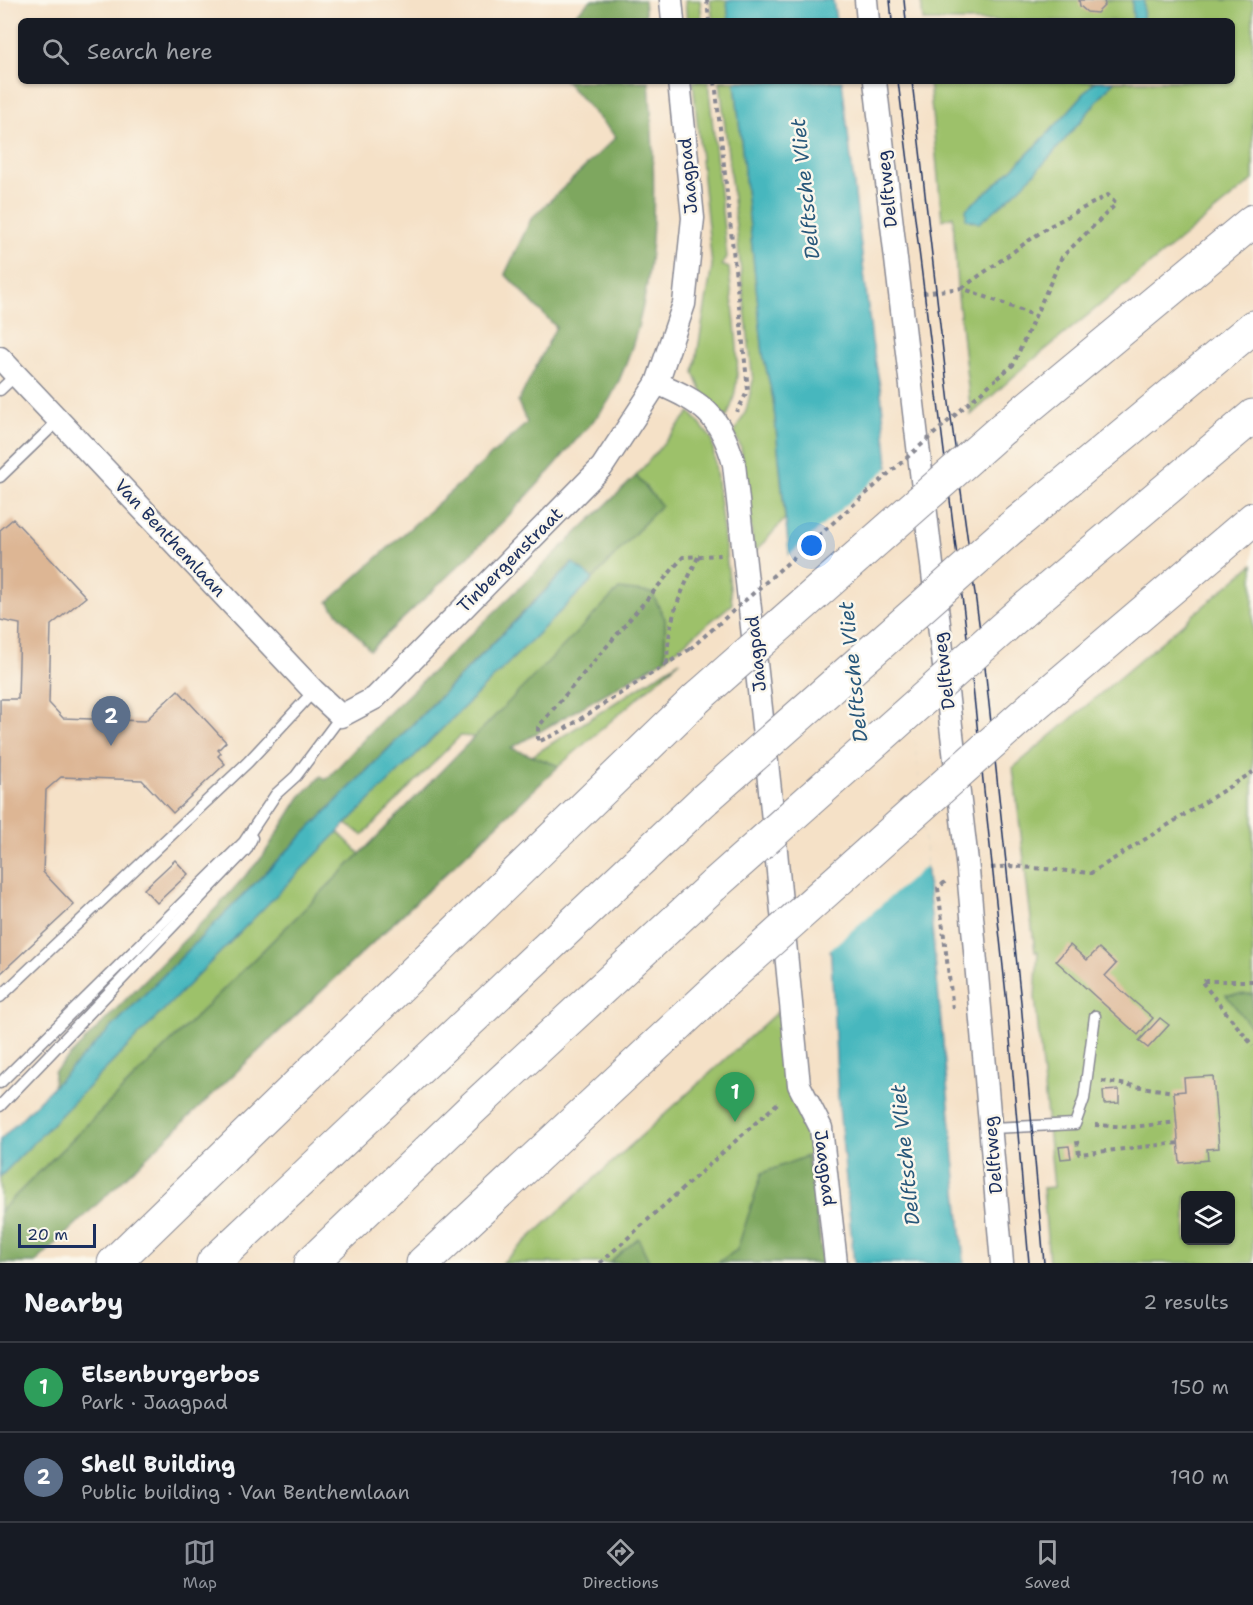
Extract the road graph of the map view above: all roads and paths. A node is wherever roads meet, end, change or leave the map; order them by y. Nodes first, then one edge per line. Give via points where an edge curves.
1 (671, 0) edge
2 (707, 0) edge
3 (866, 0) edge
4 (673, 18) edge
5 (709, 18) edge
6 (868, 18) edge
7 (679, 84) edge
8 (715, 84) edge
9 (875, 84) edge
10 (1253, 222) edge
11 (962, 288) junction
12 (900, 295) junction
13 (1036, 316) junction
14 (1253, 327) edge
15 (0, 358) edge
16 (8, 383) edge
17 (657, 383) junction
18 (1253, 416) edge
19 (59, 420) junction
20 (726, 434) junction
21 (0, 477) edge
22 (1253, 519) edge
23 (745, 553) junction
24 (698, 557) junction
25 (666, 664) junction
26 (314, 692) junction
27 (341, 716) junction
28 (1253, 772) edge
29 (268, 806) junction
30 (986, 869) dead end
31 (1253, 981) edge
32 (0, 997) edge
33 (1095, 1016) dead end
34 (1253, 1046) edge
35 (1087, 1079) junction
36 (0, 1083) edge
37 (799, 1085) junction
38 (1174, 1092) dead end
39 (0, 1106) edge
40 (1177, 1122) dead end
41 (1075, 1124) junction
42 (990, 1128) junction
43 (1179, 1143) dead end
44 (114, 1263) edge
45 (213, 1263) edge
46 (311, 1263) edge
47 (423, 1263) edge
48 (600, 1263) edge
49 (836, 1263) edge
50 (1002, 1263) edge

1 - 4 street
2 - 5 path
3 - 6 street
7 - 17 street, Jaagpad via 693,218 684,304
8 - 20 path via 748,390
9 - 12 street, Delftweg
10 - 44 highway, bridge via 1002,429 696,699
11 - 12 path
11 - 13 path
11 - 13 path via 1048,227 1108,195 1116,204 1062,257
12 - 42 street, Delftweg via 968,870
13 - 25 path, bridge via 1013,364 690,649
14 - 45 highway, bridge via 1011,528 705,799
15 - 16 street, Van Benthemlaan
16 - 19 street, Van Benthemlaan
17 - 20 street, Jaagpad via 704,408
17 - 27 street, Tinbergenstraat via 602,467 375,698
18 - 46 highway, bridge via 1020,613 715,884
19 - 21 lane
19 - 26 street, Van Benthemlaan
20 - 23 street, Jaagpad via 734,464
22 - 47 highway, bridge via 1033,706 724,982
23 - 24 path
23 - 37 street, Jaagpad
24 - 25 path via 675,604 667,634
24 - 25 path via 683,557 538,727 538,742
26 - 27 street, Van Benthemlaan
26 - 32 lane via 248,762
27 - 29 lane
28 - 30 path via 1091,873 1011,866
29 - 36 lane via 244,842
29 - 39 lane via 246,850
31 - 34 path via 1201,981
33 - 35 lane
35 - 38 path
35 - 41 lane
37 - 48 path
37 - 49 street, Jaagpad via 821,1128
40 - 41 path via 1132,1127
41 - 42 lane
41 - 43 path via 1078,1154
42 - 50 street, Delftweg

